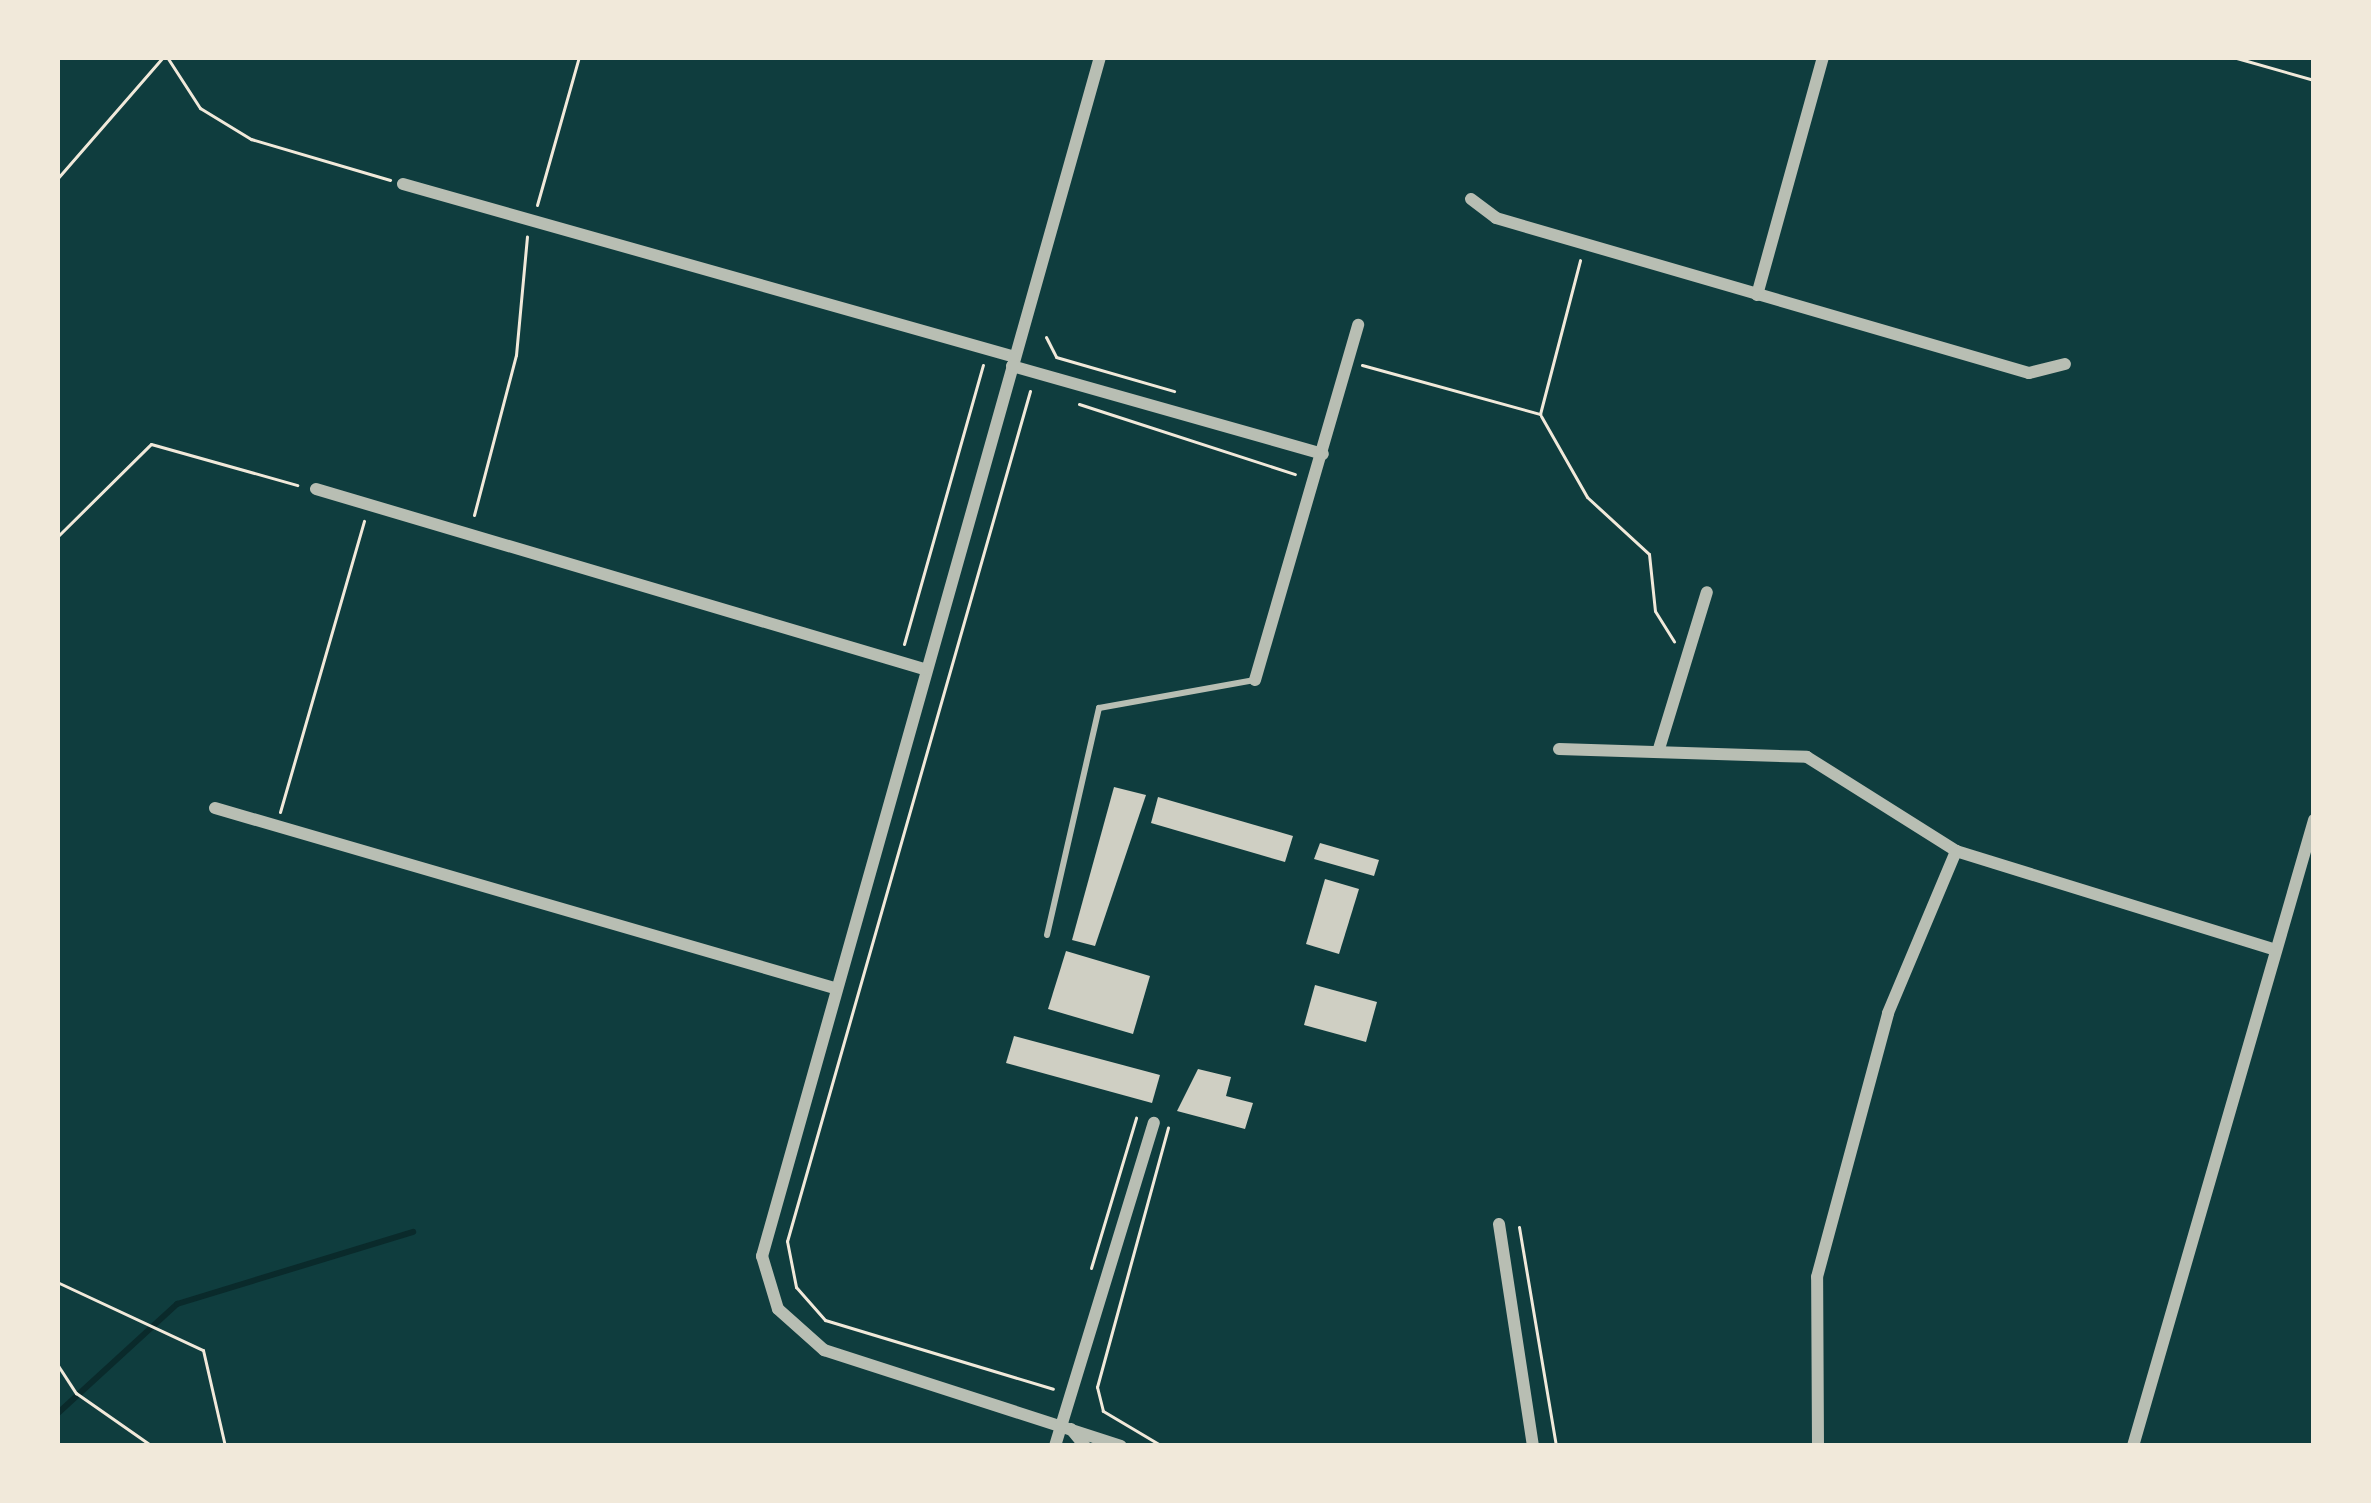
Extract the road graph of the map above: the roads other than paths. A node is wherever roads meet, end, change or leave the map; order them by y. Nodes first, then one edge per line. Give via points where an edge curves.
1 (1100, 57) edge
2 (1823, 57) edge
3 (403, 184) road end
4 (1471, 199) dead end
5 (1757, 296) junction
6 (1358, 325) dead end
7 (1013, 361) junction
8 (2065, 364) dead end
9 (1323, 454) junction
10 (316, 489) road end
11 (1707, 592) dead end
12 (924, 669) junction
13 (1255, 680) joint
14 (1559, 749) dead end
15 (1658, 752) junction
16 (215, 808) dead end
17 (2314, 820) edge
18 (1956, 851) junction
19 (1047, 934) dead end
20 (2276, 950) junction
21 (834, 988) junction
22 (1154, 1123) dead end
23 (1499, 1224) dead end
24 (1067, 1428) junction
25 (1055, 1446) edge
26 (1085, 1446) edge
27 (1121, 1446) edge
28 (1534, 1446) edge
29 (1818, 1446) edge
30 (2132, 1446) edge

1 - 7 street
2 - 5 street
3 - 7 street
4 - 5 street via 1496,218
5 - 8 street via 2029,373
6 - 9 street
7 - 9 street
7 - 12 street
9 - 13 street
10 - 12 street
11 - 15 street
12 - 21 street
13 - 19 lane via 1236,692 1099,708
14 - 15 street
15 - 18 street via 1808,758
16 - 21 street
17 - 20 street
18 - 20 street
18 - 29 street via 1888,1013 1817,1277
20 - 30 street
21 - 24 street via 763,1238 778,1309 824,1350
22 - 24 street
23 - 28 street
24 - 25 street
24 - 26 street
24 - 27 street

